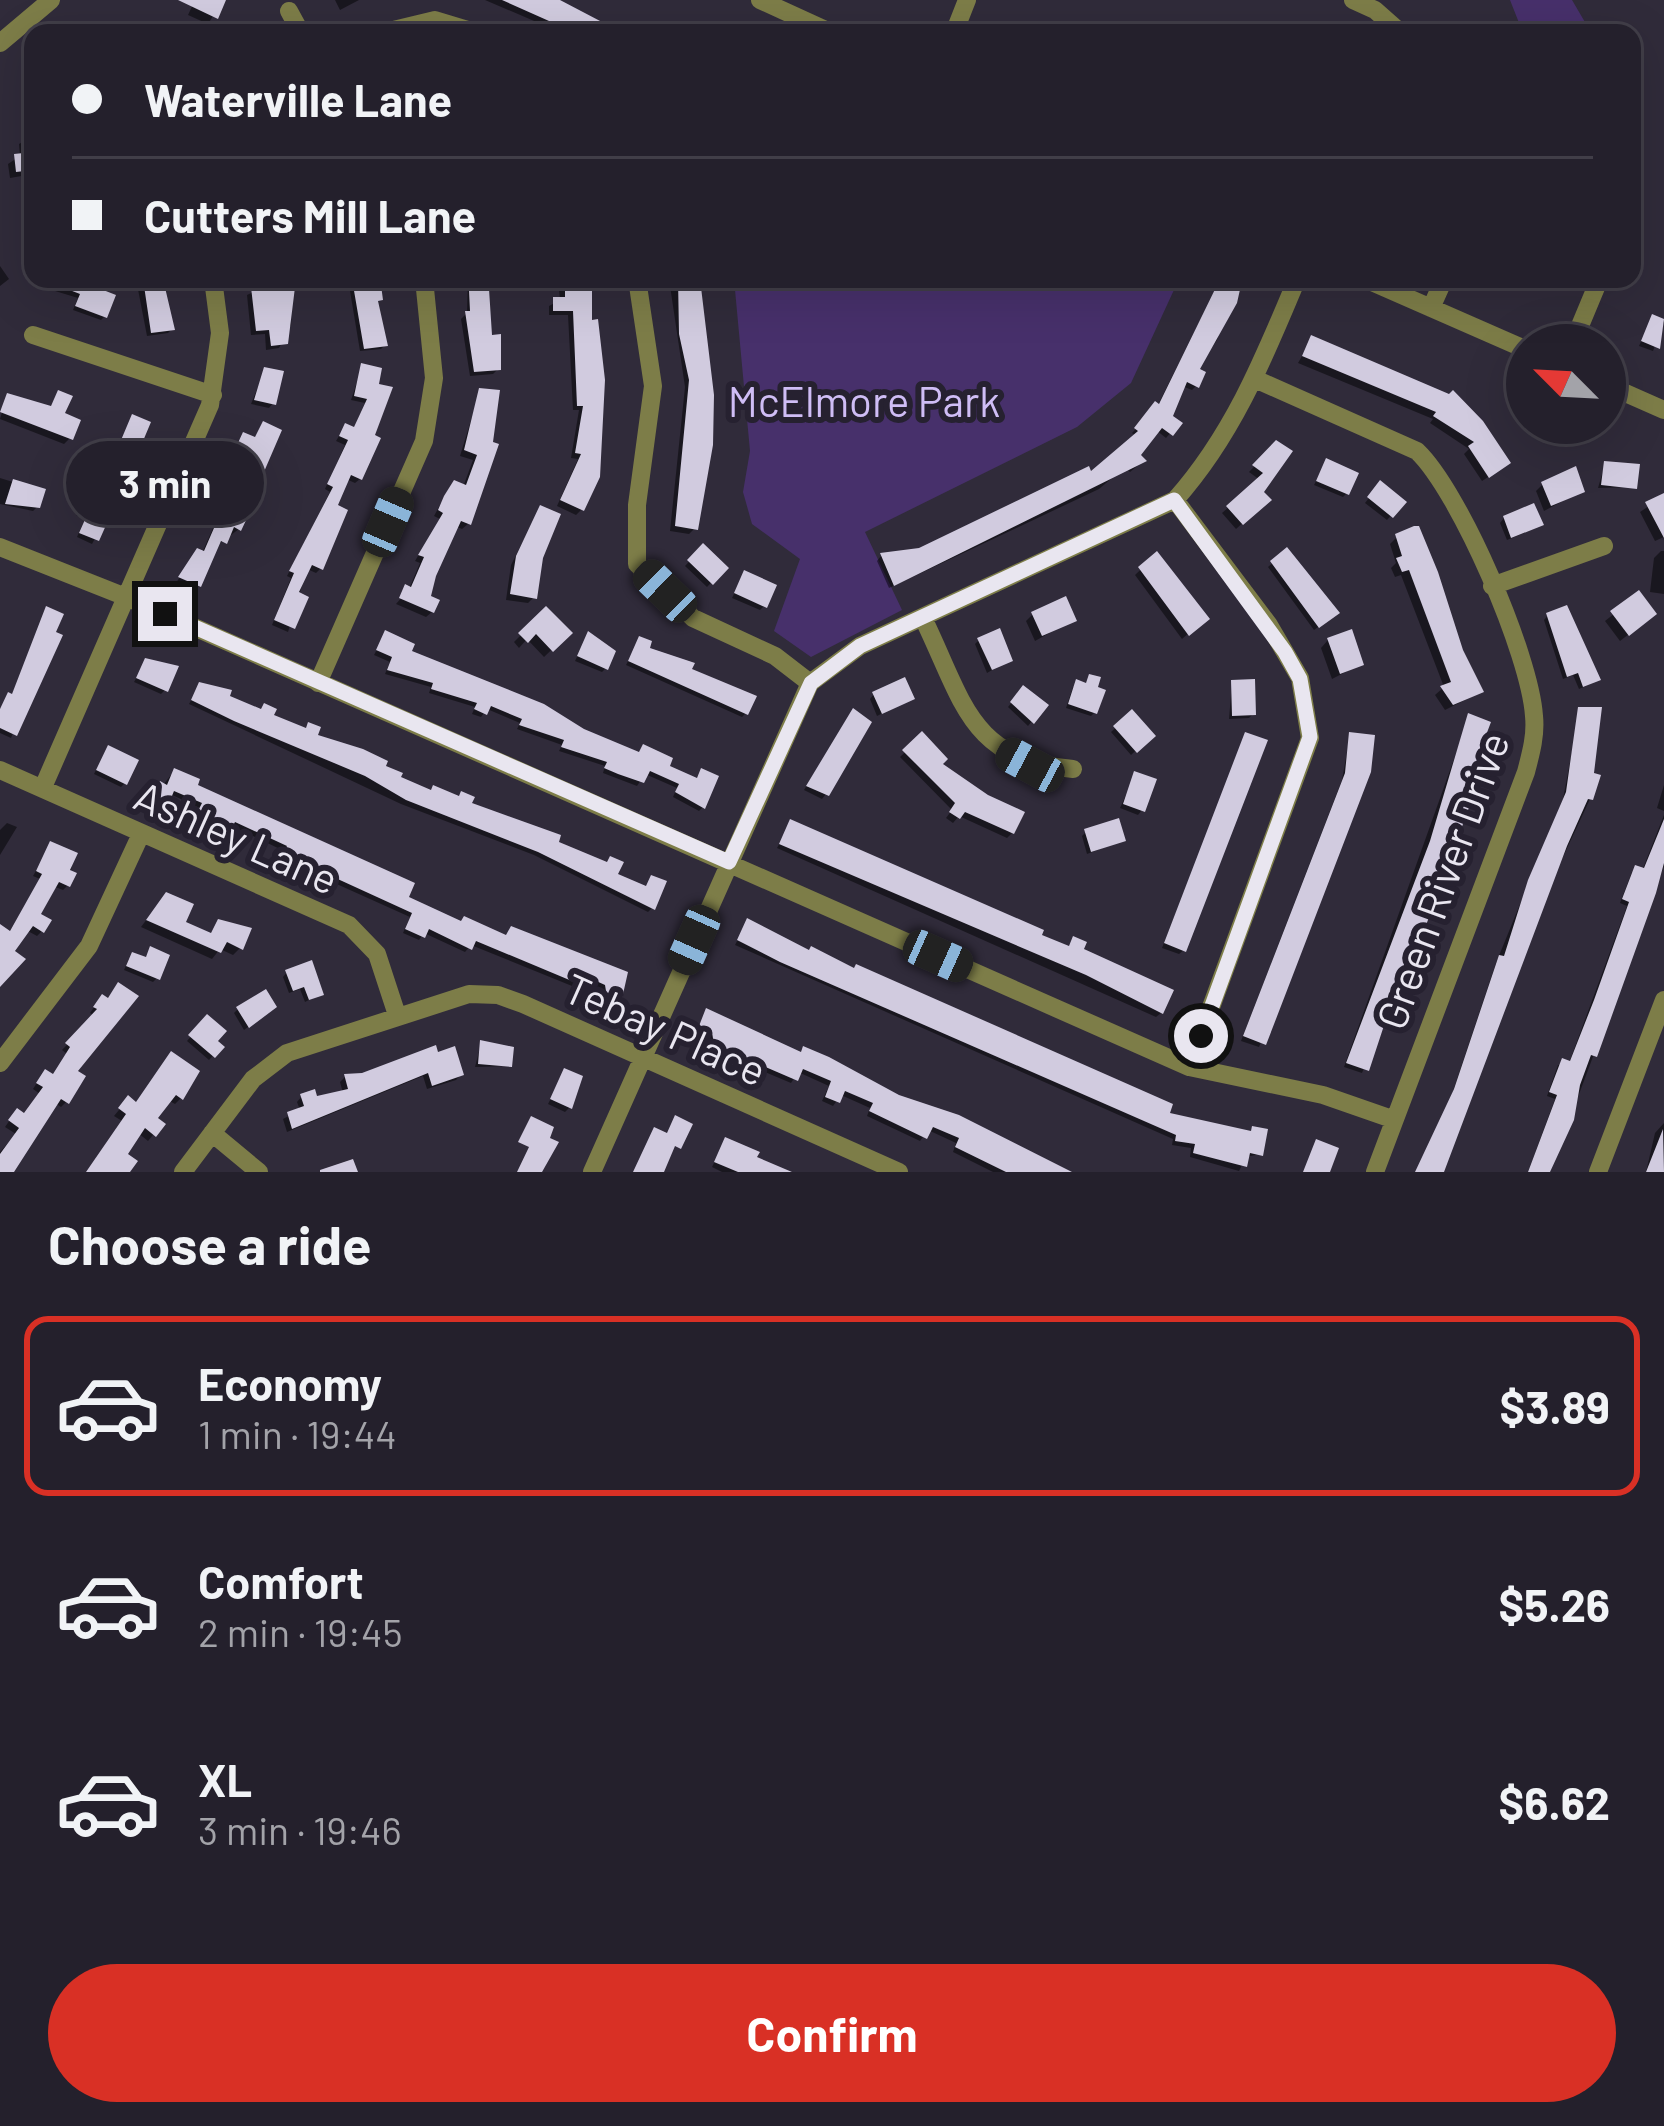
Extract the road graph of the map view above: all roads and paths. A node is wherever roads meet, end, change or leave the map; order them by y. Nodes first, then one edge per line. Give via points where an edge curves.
1 (51, 0) edge
2 (760, 0) edge
3 (1353, 0) edge
4 (1376, 5) edge
5 (289, 10) dead end
6 (296, 24) edge
7 (418, 24) edge
8 (448, 24) edge
9 (812, 24) edge
10 (0, 43) edge
11 (214, 288) edge
12 (425, 288) edge
13 (639, 288) edge
14 (1293, 288) edge
15 (1386, 288) edge
16 (1428, 288) edge
17 (1437, 288) edge
18 (1596, 288) edge
19 (1425, 305) junction
20 (1581, 324) edge
21 (33, 335) dead end
22 (1506, 341) edge
23 (1256, 379) junction
24 (1626, 393) edge
25 (213, 395) junction
26 (1664, 410) edge
27 (1174, 500) junction
28 (1604, 546) dead end
29 (0, 547) edge
30 (1492, 586) junction
31 (126, 597) junction
32 (924, 620) junction
33 (318, 683) junction
34 (811, 683) junction
35 (1073, 769) dead end
36 (0, 770) edge
37 (44, 785) junction
38 (141, 834) junction
39 (729, 862) junction
40 (1664, 1000) edge
41 (397, 1015) junction
42 (642, 1056) junction
43 (0, 1063) edge
44 (1189, 1067) junction
45 (1392, 1120) junction
46 (212, 1133) junction
47 (183, 1172) edge
48 (259, 1172) edge
49 (592, 1172) edge
50 (899, 1172) edge
51 (1375, 1172) edge
52 (1598, 1172) edge

1 - 10 street
2 - 9 street
3 - 4 street
5 - 6 street
7 - 8 street
11 - 25 street via 220,333
12 - 33 street via 434,378 424,441
13 - 34 street via 652,386 637,564 693,618 775,656
14 - 23 street
15 - 19 street
16 - 19 street
17 - 19 street
18 - 20 street
19 - 22 street
21 - 25 street
23 - 27 street via 1207,464
23 - 30 street, Green River Drive via 1417,451 1452,494
24 - 26 street
25 - 31 street
27 - 32 street
27 - 44 street via 1290,661 1310,737
28 - 30 street
29 - 31 street
30 - 45 street, Green River Drive via 1528,682 1533,744
31 - 33 street
31 - 37 street
32 - 34 street via 860,646
32 - 35 street via 991,745 1030,765
33 - 39 street
34 - 39 street
36 - 37 street, Ashley Lane
37 - 38 street, Ashley Lane
38 - 41 street, Ashley Lane via 349,925 377,954
38 - 43 street via 89,946
39 - 42 street
39 - 44 street
40 - 52 street
41 - 42 street, Tebay Place via 498,994
41 - 46 street, Tebay Place via 287,1053 253,1079
42 - 49 street
42 - 50 street, Tebay Place
44 - 45 street via 1322,1095
45 - 51 street, Green River Drive
46 - 47 street, Tebay Place
46 - 48 street

